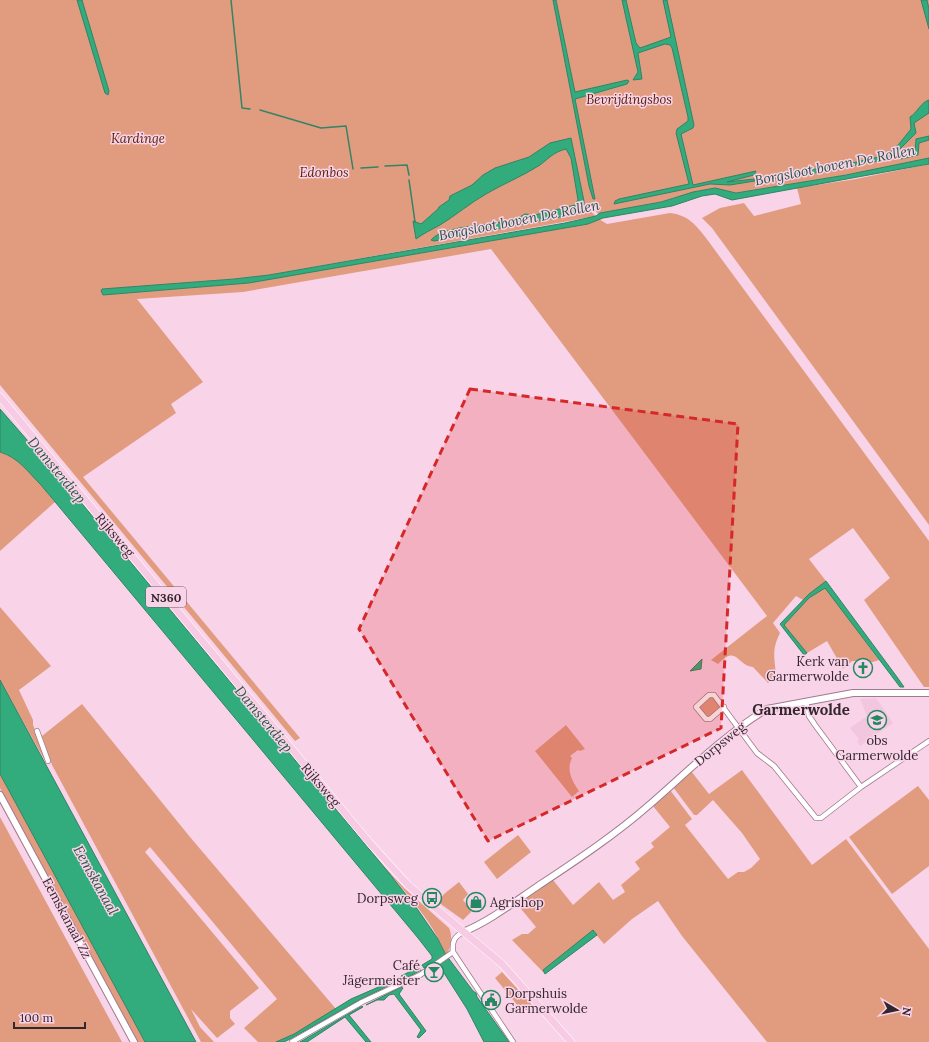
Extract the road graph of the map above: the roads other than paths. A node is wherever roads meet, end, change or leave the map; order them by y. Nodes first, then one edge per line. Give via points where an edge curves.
1 (0, 397) edge
2 (929, 693) edge
3 (806, 702) junction
4 (724, 707) junction
5 (740, 729) junction
6 (37, 731) dead end
7 (929, 741) edge
8 (48, 761) dead end
9 (861, 787) junction
10 (0, 795) edge
11 (463, 932) junction
12 (453, 952) junction
13 (134, 1042) edge
14 (292, 1042) edge
15 (513, 1042) edge
16 (571, 1042) edge

1 - 11 main road, Rijksweg / N360 via 369,842 408,885
2 - 3 street, Dorpsweg via 860,692
3 - 5 street, Dorpsweg via 767,709
3 - 9 street via 814,725
4 - 4 street via 714,695 709,695 696,707 706,719 710,719
4 - 5 street
5 - 9 street via 757,753 774,766 818,819
5 - 11 street, Dorpsweg via 647,808 501,911
6 - 8 street
7 - 9 street
10 - 13 street, Eemskanaal Zz
11 - 12 street via 454,937
11 - 16 main road, Rijksweg / N360 via 502,964
12 - 14 street via 420,975 340,1013
12 - 15 street

